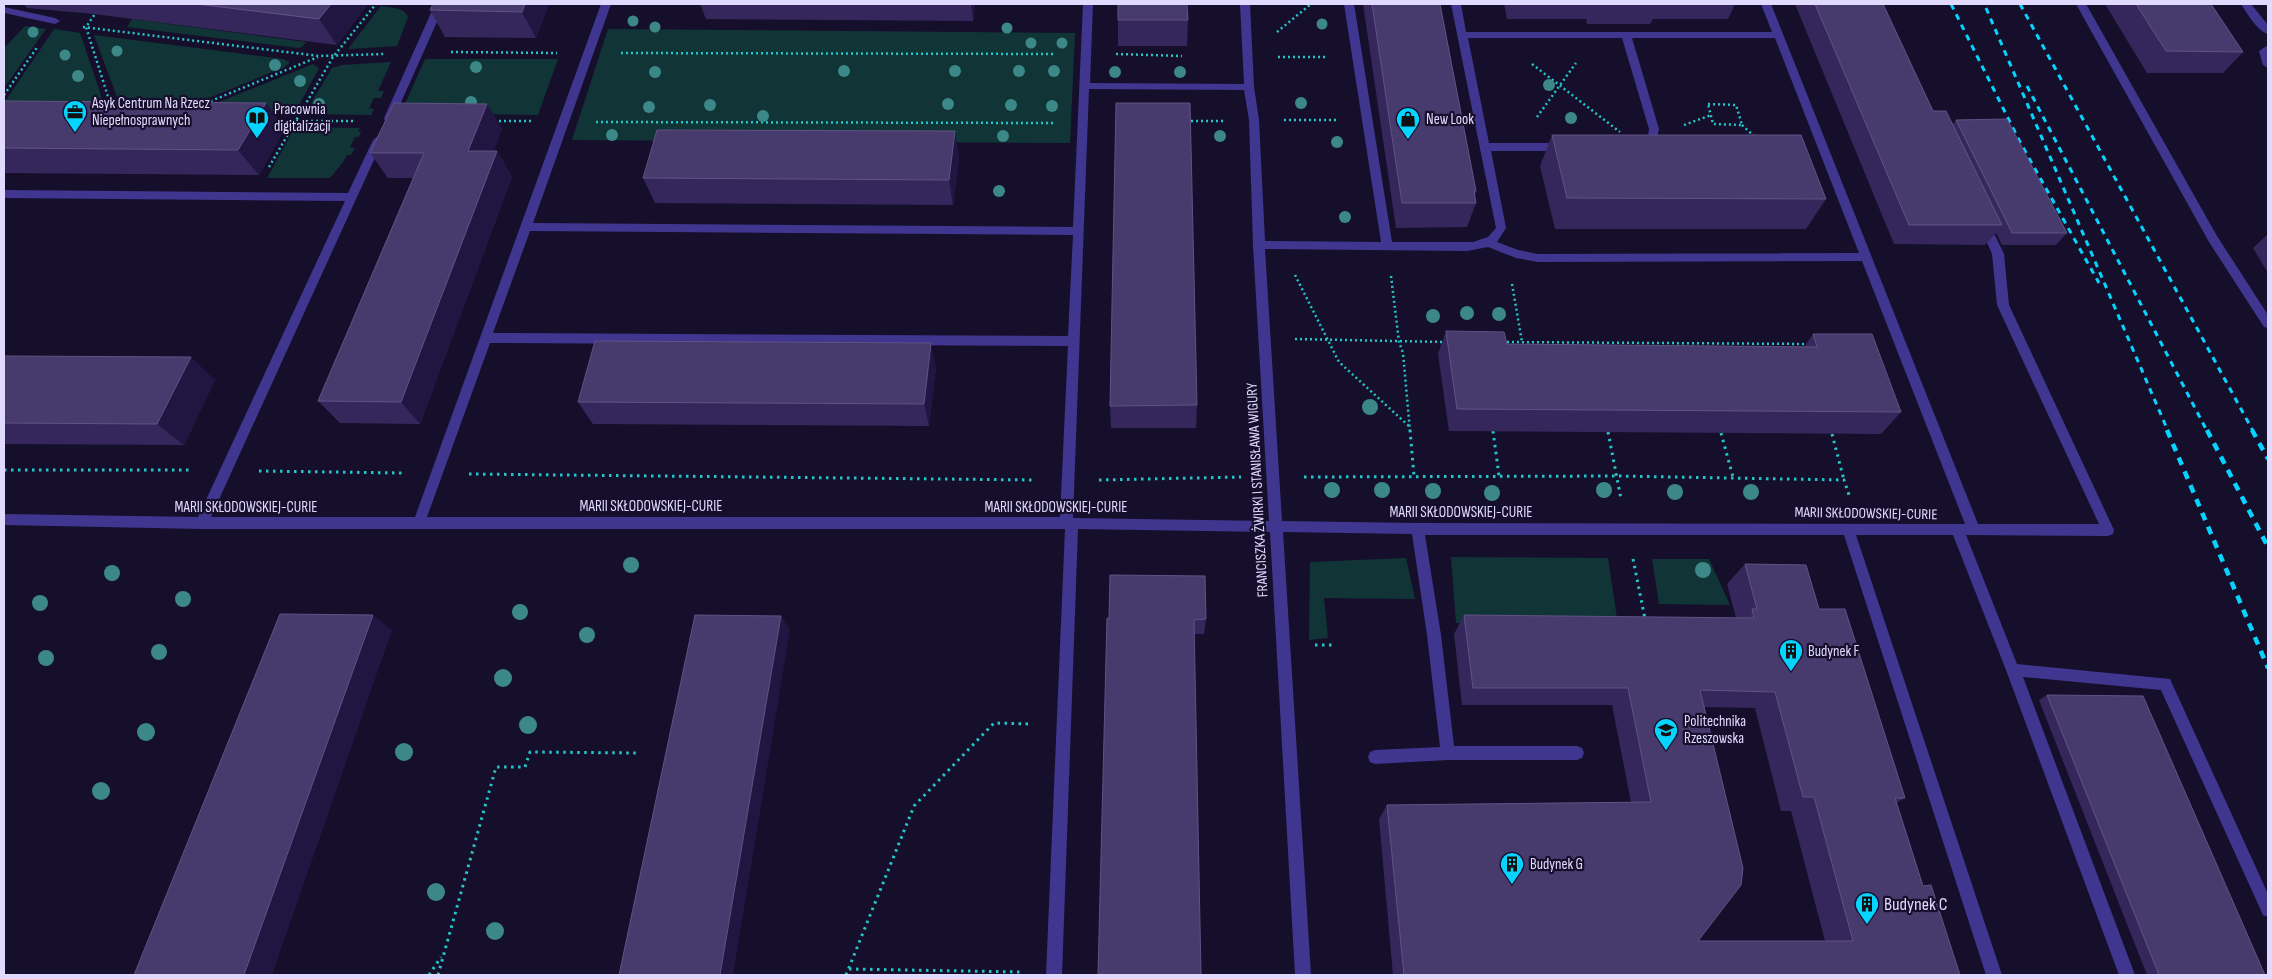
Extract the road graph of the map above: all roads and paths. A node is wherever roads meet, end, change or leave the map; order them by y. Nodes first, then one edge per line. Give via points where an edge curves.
1 (376, 4) edge
2 (440, 4) edge
3 (606, 4) edge
4 (1088, 4) edge
5 (1245, 4) edge
6 (1349, 4) edge
7 (1456, 4) edge
8 (1766, 4) edge
9 (2082, 4) edge
10 (2246, 4) edge
11 (99, 9) dead end
12 (4, 10) edge
13 (55, 21) junction
14 (86, 27) junction
15 (2268, 31) edge
16 (1462, 35) junction
17 (1494, 35) junction
18 (1597, 35) junction
19 (1626, 35) junction
20 (1778, 35) junction
21 (2268, 48) edge
22 (418, 52) junction
23 (588, 53) junction
24 (1086, 54) junction
25 (319, 56) junction
26 (1190, 56) edge
27 (1248, 56) junction
28 (332, 57) junction
29 (1358, 57) junction
30 (2268, 65) edge
31 (1084, 86) junction
32 (1560, 86) junction
33 (1249, 87) junction
34 (4, 95) edge
35 (200, 105) edge
36 (112, 110) edge
37 (1254, 120) junction
38 (1366, 120) junction
39 (266, 121) edge
40 (295, 121) junction
41 (387, 121) junction
42 (486, 121) edge
43 (565, 122) junction
44 (1177, 122) edge
45 (1082, 123) junction
46 (1742, 125) junction
47 (1756, 138) edge
48 (1515, 146) junction
49 (1484, 147) junction
50 (1572, 147) edge
51 (1635, 147) joint
52 (4, 194) edge
53 (252, 196) junction
54 (351, 197) junction
55 (1977, 209) edge
56 (526, 227) junction
57 (1078, 232) junction
58 (1490, 243) junction
59 (1260, 245) junction
60 (1280, 246) junction
61 (1387, 246) junction
62 (1506, 250) junction
63 (1866, 257) junction
64 (2268, 324) edge
65 (487, 338) junction
66 (1264, 338) junction
67 (1073, 341) junction
68 (1330, 342) junction
69 (1399, 342) junction
70 (1446, 342) edge
71 (1494, 342) edge
72 (1522, 342) junction
73 (1591, 342) junction
74 (1698, 344) junction
75 (1814, 344) edge
76 (1592, 350) edge
77 (1700, 351) edge
78 (1410, 428) junction
79 (1493, 431) edge
80 (1608, 432) edge
81 (1721, 434) edge
82 (1832, 434) edge
83 (4, 470) edge
84 (226, 470) junction
85 (437, 474) junction
86 (1414, 476) junction
87 (1499, 476) junction
88 (1616, 476) junction
89 (1274, 477) junction
90 (1733, 477) junction
91 (1067, 480) junction
92 (1844, 480) junction
93 (4, 520) edge
94 (202, 523) junction
95 (420, 523) junction
96 (1069, 523) junction
97 (1275, 526) junction
98 (1627, 528) junction
99 (1418, 529) junction
100 (1854, 529) junction
101 (1958, 531) junction
102 (1974, 531) junction
103 (1646, 625) edge
104 (1308, 645) dead end
105 (1332, 646) dead end
106 (2013, 670) junction
107 (1064, 724) junction
108 (639, 753) dead end
109 (1448, 753) junction
110 (1577, 753) dead end
111 (1375, 756) dead end
112 (2268, 910) edge
113 (443, 955) junction
114 (849, 969) junction
115 (1054, 974) edge
116 (429, 975) edge
117 (438, 975) edge
118 (846, 975) edge
119 (1303, 975) edge
120 (1994, 975) edge
121 (2128, 975) edge

1 - 28 path
2 - 22 street
3 - 23 street
4 - 24 street
5 - 27 street, FRANCISZKA ŻWIRKI I STANISŁAWA WIGURY
6 - 29 street
7 - 16 street
8 - 20 street
9 - 64 street via 2213,240
10 - 15 street
11 - 14 path
12 - 13 street
13 - 14 path
13 - 34 path
14 - 25 path
14 - 36 path
16 - 17 street
16 - 49 street
17 - 18 street
17 - 32 path
18 - 19 street
18 - 32 path
19 - 20 street
19 - 51 street via 1654,128 1650,142
20 - 63 street
21 - 30 street via 2264,51
22 - 23 path
22 - 28 path
22 - 41 street
23 - 24 path
23 - 43 street
24 - 26 path
24 - 31 street
25 - 28 path
25 - 35 path
27 - 29 path
27 - 33 street, FRANCISZKA ŻWIRKI I STANISŁAWA WIGURY
28 - 40 path
29 - 38 street
31 - 33 street
31 - 45 street
32 - 48 path
32 - 51 path
33 - 37 street, FRANCISZKA ŻWIRKI I STANISŁAWA WIGURY
37 - 38 path
37 - 44 path
37 - 59 street, FRANCISZKA ŻWIRKI I STANISŁAWA WIGURY
38 - 61 street
39 - 40 path
40 - 41 path
40 - 53 path
41 - 54 street
42 - 43 path
43 - 45 path
43 - 56 street
45 - 57 street
46 - 46 path via 1736,105 1708,104 1714,124
46 - 47 path
48 - 49 street
48 - 50 street
49 - 58 street via 1501,228
52 - 53 street
53 - 54 street
54 - 84 street
55 - 102 street, MARII SKŁODOWSKIEJ-CURIE via 1998,254 2003,305 2108,530
56 - 57 street
56 - 65 street
57 - 67 street
58 - 61 street via 1467,247
58 - 62 street
59 - 60 street
59 - 66 street, FRANCISZKA ŻWIRKI I STANISŁAWA WIGURY
60 - 61 street
60 - 68 path
61 - 69 path
62 - 63 street via 1538,258
62 - 72 path
63 - 102 street
65 - 67 street
65 - 85 street
66 - 68 path
66 - 89 street, FRANCISZKA ŻWIRKI I STANISŁAWA WIGURY
67 - 91 street
68 - 69 path
68 - 78 path via 1340,362
69 - 70 path
69 - 78 path via 1403,353
71 - 72 path
72 - 73 path
73 - 74 path
73 - 76 path
74 - 75 path
74 - 77 path
78 - 86 path
79 - 87 path
80 - 88 path
81 - 90 path
82 - 92 path
83 - 84 path
84 - 85 path
84 - 94 street
85 - 91 path
85 - 95 street
86 - 87 path
86 - 89 path
87 - 88 path
88 - 90 path
88 - 98 path
89 - 91 path
89 - 97 street, FRANCISZKA ŻWIRKI I STANISŁAWA WIGURY
90 - 92 path
91 - 96 street
92 - 100 path
93 - 94 street, MARII SKŁODOWSKIEJ-CURIE
94 - 95 street, MARII SKŁODOWSKIEJ-CURIE
95 - 96 street, MARII SKŁODOWSKIEJ-CURIE
96 - 97 street, MARII SKŁODOWSKIEJ-CURIE
96 - 107 street
97 - 99 street, MARII SKŁODOWSKIEJ-CURIE
97 - 119 street, FRANCISZKA ŻWIRKI I STANISŁAWA WIGURY
98 - 99 street, MARII SKŁODOWSKIEJ-CURIE
98 - 100 street, MARII SKŁODOWSKIEJ-CURIE
98 - 103 path
99 - 109 street
100 - 101 street, MARII SKŁODOWSKIEJ-CURIE
100 - 120 street
101 - 102 street, MARII SKŁODOWSKIEJ-CURIE
101 - 106 street
104 - 105 path
106 - 112 street via 2165,684
106 - 121 street
107 - 114 path via 994,723 914,806
107 - 115 street
108 - 113 path via 530,752 525,767 496,767
109 - 110 street
109 - 111 street
113 - 116 path
113 - 117 path
114 - 115 path
114 - 118 path

